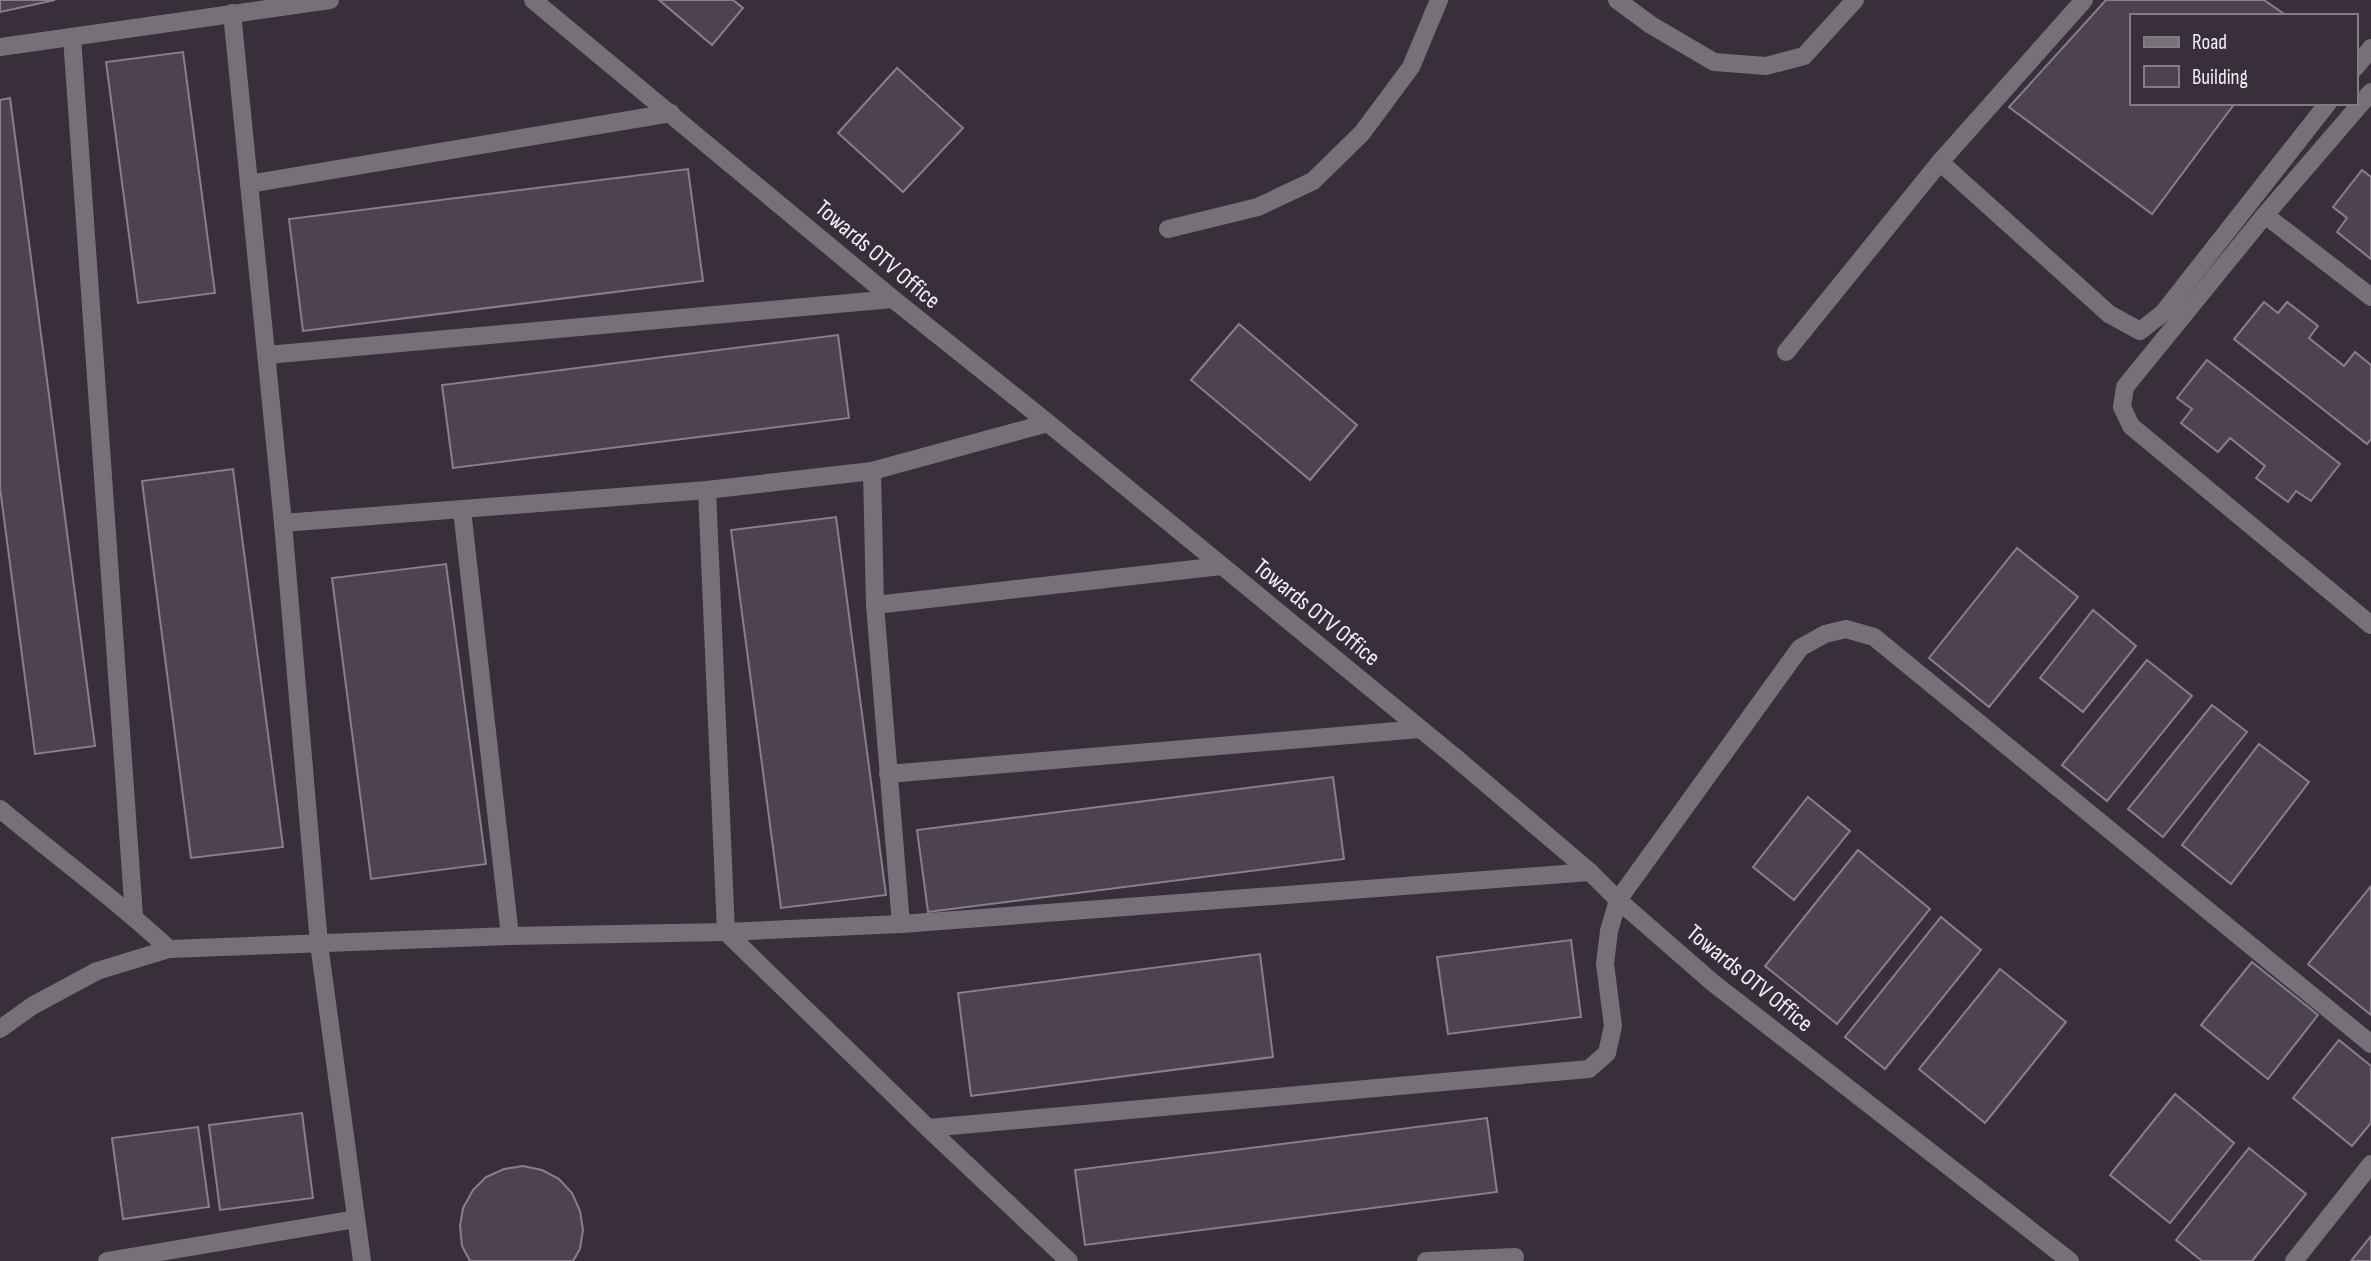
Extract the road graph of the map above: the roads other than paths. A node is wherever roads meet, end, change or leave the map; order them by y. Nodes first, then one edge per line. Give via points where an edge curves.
1 (330, 0) edge
2 (533, 0) edge
3 (1439, 0) edge
4 (1617, 0) edge
5 (1855, 0) edge
6 (2084, 0) edge
7 (232, 13) junction
8 (72, 37) junction
9 (0, 47) edge
10 (2371, 48) edge
11 (2357, 66) edge
12 (2371, 92) edge
13 (2326, 105) edge
14 (671, 113) junction
15 (1940, 162) junction
16 (249, 184) junction
17 (2265, 215) junction
18 (1168, 229) dead end
19 (2371, 297) edge
20 (893, 299) junction
21 (1786, 352) dead end
22 (267, 355) junction
23 (1048, 423) junction
24 (872, 471) junction
25 (707, 490) junction
26 (462, 510) junction
27 (283, 523) junction
28 (1221, 566) junction
29 (875, 605) junction
30 (2371, 625) edge
31 (1420, 729) junction
32 (888, 774) junction
33 (0, 809) edge
34 (1590, 872) junction
35 (1618, 900) junction
36 (134, 916) junction
37 (901, 924) junction
38 (726, 932) junction
39 (510, 936) junction
40 (319, 944) junction
41 (169, 949) junction
42 (0, 1029) edge
43 (2371, 1044) edge
44 (928, 1128) junction
45 (2371, 1164) edge
46 (356, 1219) junction
47 (1515, 1257) dead end
48 (107, 1261) edge
49 (362, 1261) edge
50 (1069, 1261) edge
51 (1426, 1261) edge
52 (2070, 1261) edge
53 (2294, 1261) edge

1 - 7 street
2 - 14 street, Towards OTV Office
3 - 18 street via 1411,67 1362,133 1313,181 1258,207
4 - 5 street via 1714,62 1766,66 1804,56
6 - 15 street
7 - 8 street
7 - 16 street
8 - 9 street
8 - 36 street
10 - 11 street
12 - 17 street
13 - 15 street via 2163,313 2140,331 2109,314
14 - 16 street
14 - 20 street, Towards OTV Office
15 - 21 street
16 - 22 street
17 - 19 street
17 - 30 street via 2125,387 2122,407 2132,426
20 - 22 street
20 - 23 street, Towards OTV Office
22 - 27 street
23 - 24 street
23 - 28 street, Towards OTV Office
24 - 25 street
24 - 29 street
25 - 26 street
25 - 38 street
26 - 27 street
26 - 39 street
27 - 40 street
28 - 29 street
28 - 31 street, Towards OTV Office
29 - 32 street
31 - 32 street
31 - 34 street, Towards OTV Office
32 - 37 street
33 - 36 street
34 - 35 street, Towards OTV Office
34 - 37 street
35 - 43 street via 1800,648 1846,629 1874,637
35 - 44 street via 1605,964 1613,1026 1607,1053 1589,1069
35 - 52 street, Towards OTV Office via 1712,982
36 - 41 street
37 - 38 street
38 - 39 street
38 - 44 street
39 - 40 street
40 - 41 street
40 - 46 street
41 - 42 street via 97,971
44 - 50 street
45 - 53 street
46 - 48 street
46 - 49 street
47 - 51 street

